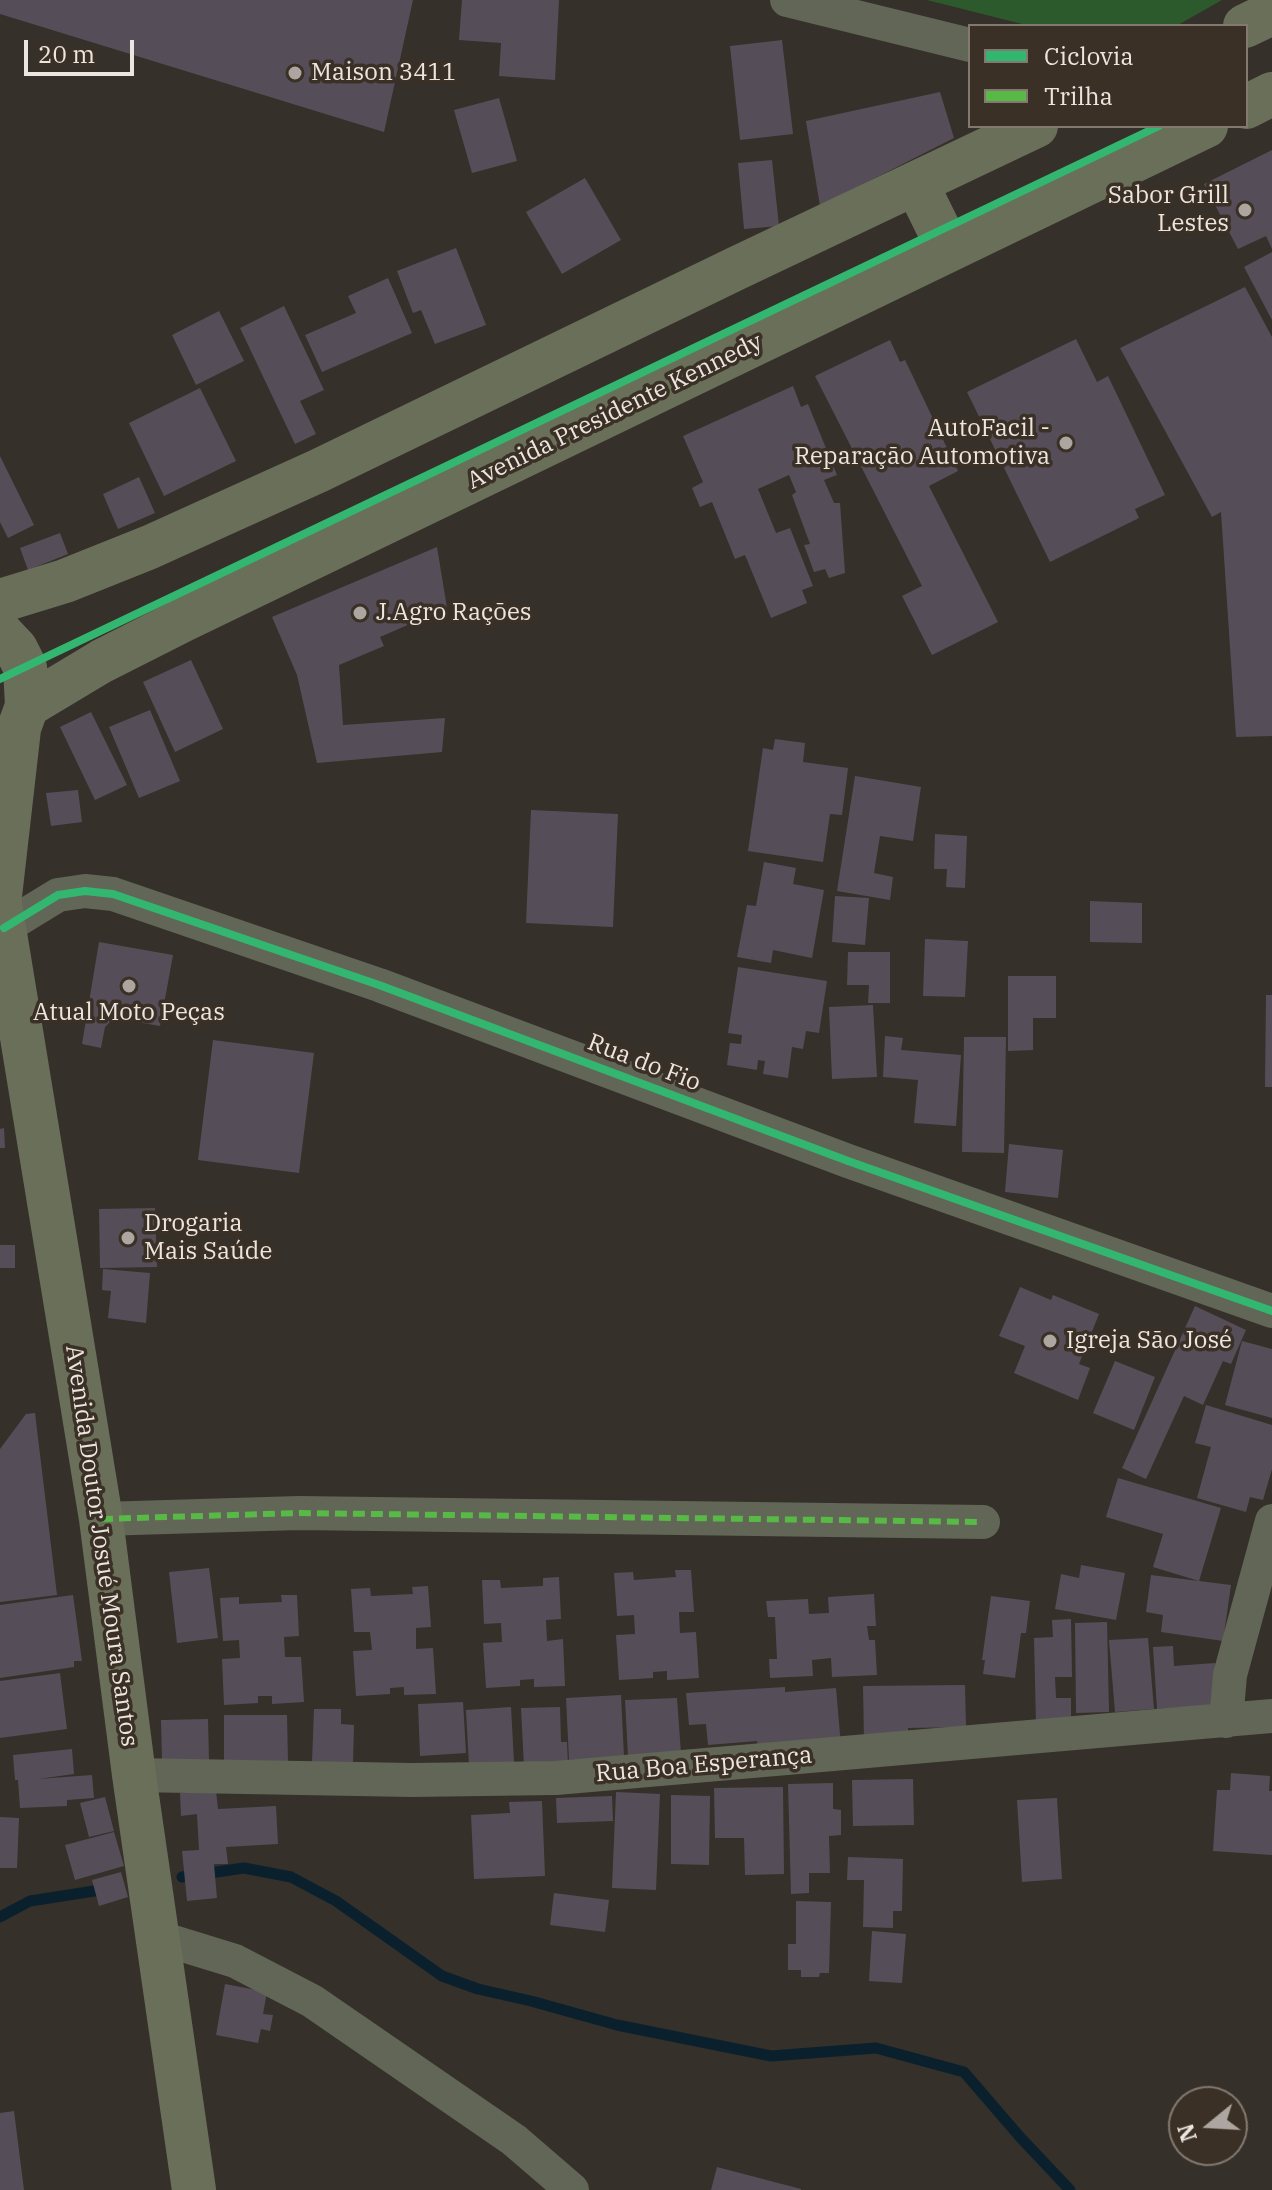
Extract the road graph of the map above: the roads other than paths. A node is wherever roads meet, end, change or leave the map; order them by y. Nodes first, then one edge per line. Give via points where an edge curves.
1 (787, 0) edge
2 (1272, 13) edge
3 (1248, 25) edge
4 (968, 45) edge
5 (1272, 94) edge
6 (1248, 106) edge
7 (1032, 128) edge
8 (1202, 128) edge
9 (916, 183) junction
10 (949, 250) junction
11 (0, 601) edge
12 (0, 632) edge
13 (15, 729) edge
14 (1, 909) edge
15 (1272, 1311) edge
16 (101, 1519) junction
17 (1272, 1521) edge
18 (983, 1522) dead end
19 (1272, 1716) edge
20 (1226, 1721) junction
21 (134, 1775) junction
22 (157, 1937) junction
23 (194, 2190) edge
24 (572, 2190) edge

1 - 4 street
2 - 3 main road
5 - 6 main road
7 - 9 main road
8 - 10 main road, Avenida Presidente Kennedy
9 - 10 main road
9 - 11 main road via 178,535
10 - 13 main road, Avenida Presidente Kennedy via 102,661
12 - 13 main road via 25,667 27,680
13 - 14 main road, Avenida Doutor Josué Moura Santos
14 - 15 street, Rua do Fio via 36,907 58,895 85,891 113,894 379,985 848,1161
14 - 16 main road, Avenida Doutor Josué Moura Santos
16 - 18 street via 299,1513
16 - 21 main road, Avenida Doutor Josué Moura Santos
17 - 20 street via 1230,1675
19 - 20 street, Rua Boa Esperança
20 - 21 street, Rua Boa Esperança via 556,1778
21 - 22 main road, Avenida Doutor Josué Moura Santos
22 - 23 main road, Avenida Doutor Josué Moura Santos
22 - 24 street via 235,1961 312,2001 514,2140

